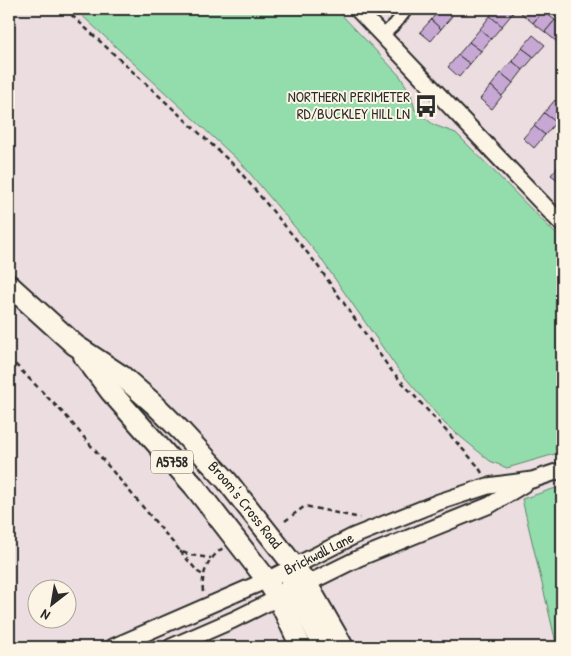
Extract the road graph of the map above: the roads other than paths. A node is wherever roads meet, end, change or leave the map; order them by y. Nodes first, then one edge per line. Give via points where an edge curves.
1 (357, 9) edge
2 (407, 9) edge
3 (383, 35) junction
4 (562, 224) edge
5 (9, 285) edge
6 (75, 344) junction
7 (562, 470) edge
8 (532, 480) junction
9 (294, 566) junction
10 (267, 580) junction
11 (293, 590) junction
12 (113, 647) edge
13 (172, 647) edge
14 (301, 647) edge
15 (324, 647) edge
16 (343, 647) edge

1 - 3 main road
2 - 3 street
3 - 4 main road
5 - 6 highway, Broom's Cross Road / A5758
6 - 9 highway, Broom's Cross Road / A5758 via 122,376 175,425 227,481
6 - 10 highway, Broom's Cross Road / A5758 via 110,392 194,486
7 - 8 main road, Brickwall Lane
8 - 9 main road, Brickwall Lane via 488,486 439,502 354,536
8 - 11 main road, Brickwall Lane via 490,505 359,558
9 - 10 main road, Brickwall Lane
9 - 11 highway, Broom's Cross Road / A5758
10 - 11 highway, Broom's Cross Road / A5758
10 - 12 main road, Brickwall Lane
11 - 13 main road, Brickwall Lane
11 - 14 highway, Broom's Cross Road / A5758
11 - 15 highway
11 - 16 highway, Broom's Cross Road / A5758

